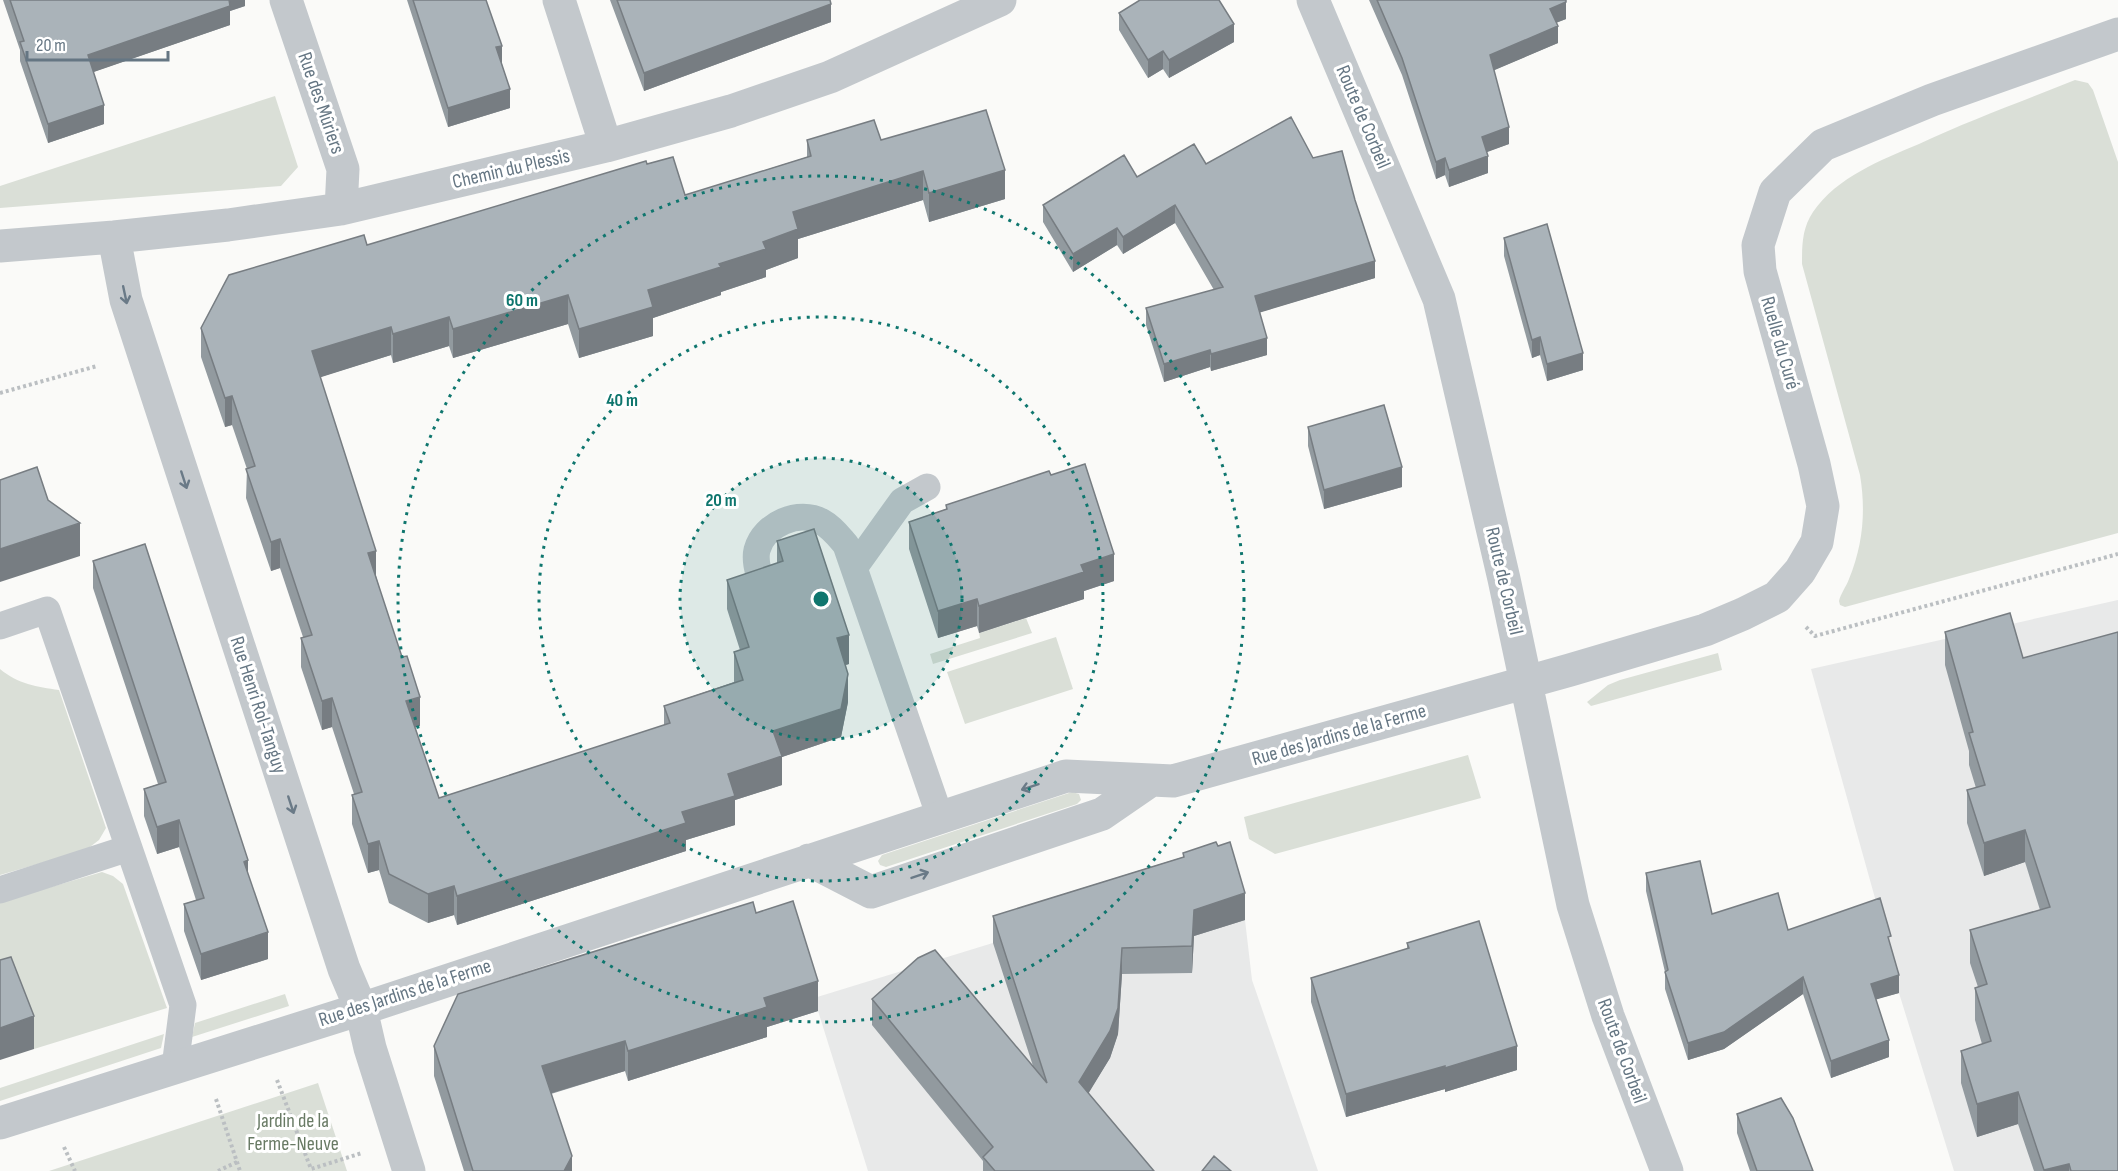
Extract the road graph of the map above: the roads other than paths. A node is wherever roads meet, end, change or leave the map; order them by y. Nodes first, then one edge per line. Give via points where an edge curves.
1 (286, 0) edge
2 (559, 0) edge
3 (1000, 0) edge
4 (1313, 0) edge
5 (2118, 34) edge
6 (606, 146) junction
7 (341, 209) junction
8 (114, 237) junction
9 (0, 246) edge
10 (927, 488) dead end
11 (854, 568) junction
12 (759, 574) edge
13 (0, 626) edge
14 (1527, 682) junction
15 (1078, 777) junction
16 (1150, 781) junction
17 (940, 818) junction
18 (1088, 819) junction
19 (871, 840) junction
20 (129, 848) junction
21 (809, 860) junction
22 (890, 885) junction
23 (0, 890) edge
24 (361, 1009) junction
25 (188, 1063) junction
26 (0, 1123) edge
27 (404, 1157) edge
28 (1667, 1171) edge

1 - 7 street, Rue des Mûriers via 343,169
2 - 6 street
3 - 6 street, Chemin du Plessis via 830,77 730,111
4 - 14 street, Route de Corbeil via 1439,299
5 - 14 street, Ruelle du Curé via 1932,100 1823,145 1775,192 1758,245 1760,271 1823,506 1817,542 1800,571 1777,597 1743,614 1705,630
6 - 7 street, Chemin du Plessis
7 - 8 street, Chemin du Plessis
8 - 9 street, Chemin du Plessis
8 -> 24 street, Rue Henri Rol-Tanguy via 126,300
10 - 11 lane via 902,501
11 - 12 lane via 846,545 836,532 806,517 788,519 762,538 757,550
11 - 17 lane
13 - 20 lane via 47,610
14 - 16 street, Rue des Jardins de la Ferme via 1173,781
14 - 28 street, Route de Corbeil via 1573,904 1608,1016
15 - 16 street, Rue des Jardins de la Ferme
15 -> 17 street, Rue des Jardins de la Ferme via 1066,776
15 - 18 street via 1093,794
16 - 18 street via 1102,814
17 - 19 street, Rue des Jardins de la Ferme
22 -> 18 street
19 - 21 street, Rue des Jardins de la Ferme
19 - 22 street via 862,851 861,861 873,877
20 - 23 lane
20 - 25 lane via 183,1005
21 - 22 street via 871,892
21 - 24 street, Rue des Jardins de la Ferme
24 - 25 street, Rue des Jardins de la Ferme
24 - 27 street, Rue Henri Rol-Tanguy
25 - 26 street, Rue des Jardins de la Ferme

